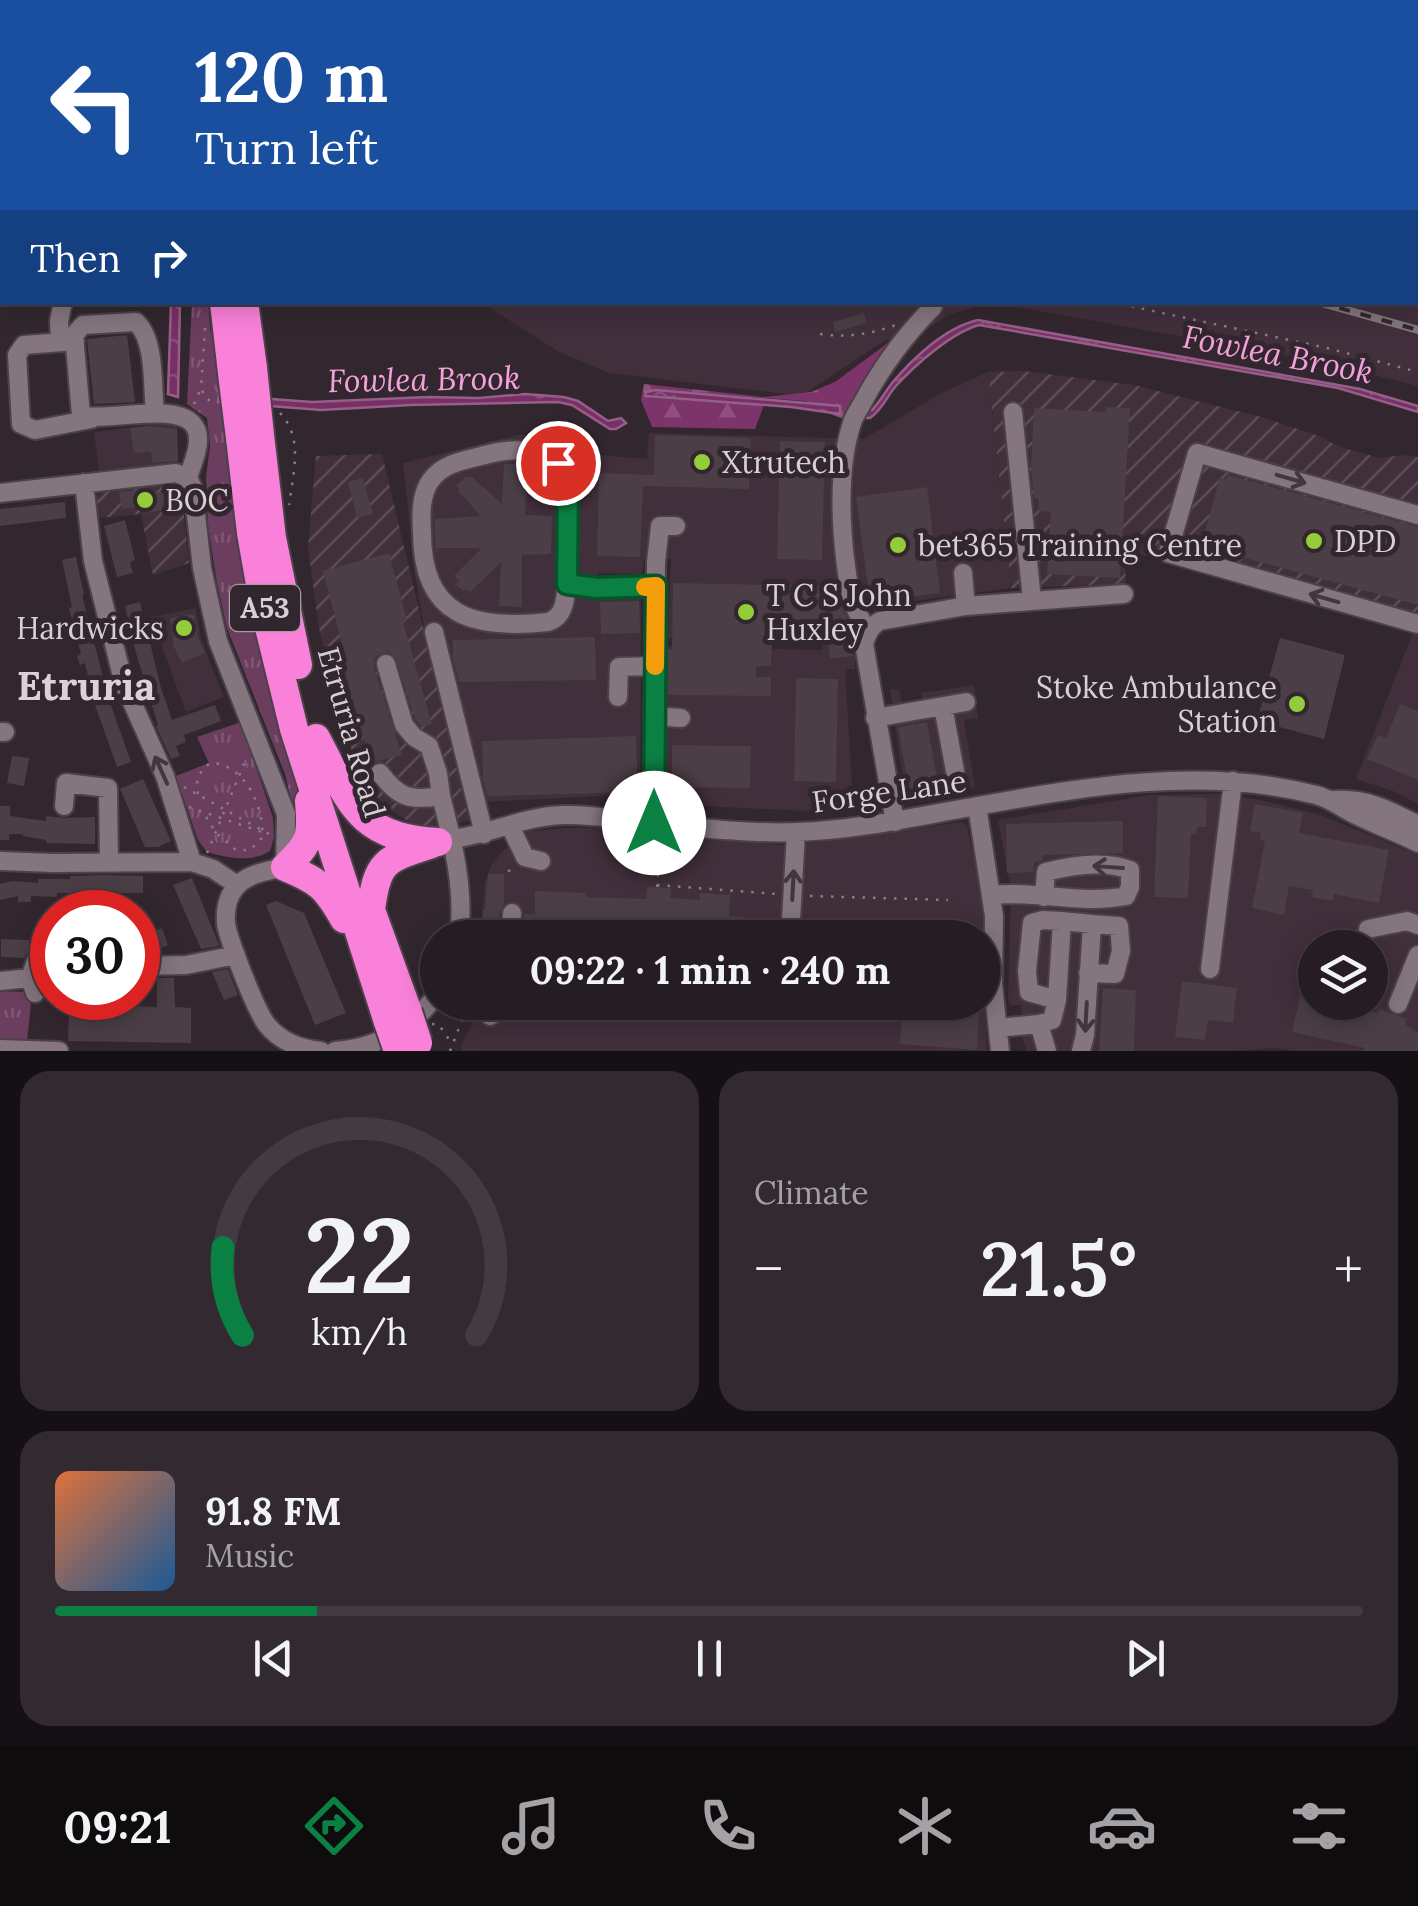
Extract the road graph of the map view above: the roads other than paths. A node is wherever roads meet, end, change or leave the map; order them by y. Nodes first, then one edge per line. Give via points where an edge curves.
1 (62, 305) edge
2 (225, 305) edge
3 (244, 305) edge
4 (929, 311) road end
5 (68, 342) junction
6 (242, 370) junction
7 (1013, 412) dead end
8 (155, 413) junction
9 (92, 418) junction
10 (250, 437) junction
11 (188, 478) junction
12 (84, 483) junction
13 (0, 493) edge
14 (1418, 516) edge
15 (676, 526) dead end
16 (963, 573) dead end
17 (567, 584) junction
18 (656, 586) junction
19 (1124, 594) dead end
20 (1032, 600) junction
21 (966, 606) junction
22 (1418, 624) edge
23 (869, 630) junction
24 (434, 632) dead end
25 (386, 664) dead end
26 (655, 666) junction
27 (618, 697) dead end
28 (966, 702) dead end
29 (943, 706) junction
30 (654, 716) junction
31 (681, 718) dead end
32 (875, 718) junction
33 (316, 738) junction
34 (955, 772) dead end
35 (380, 773) dead end
36 (307, 774) junction
37 (1233, 781) junction
38 (441, 796) junction
39 (1334, 800) junction
40 (64, 806) dead end
41 (977, 806) junction
42 (895, 822) junction
43 (654, 823) junction
44 (1418, 824) edge
45 (510, 826) junction
46 (796, 832) junction
47 (484, 834) junction
48 (445, 840) junction
49 (1418, 843) edge
50 (0, 861) edge
51 (108, 862) junction
52 (542, 862) dead end
53 (197, 863) junction
54 (285, 867) junction
55 (238, 885) junction
56 (992, 895) junction
57 (1044, 896) junction
58 (371, 910) junction
59 (512, 913) dead end
60 (460, 920) edge
61 (512, 920) edge
62 (791, 920) edge
63 (993, 920) edge
64 (1062, 921) junction
65 (1092, 924) junction
66 (1418, 925) edge
67 (1368, 928) dead end
68 (236, 955) junction
69 (1418, 956) edge
70 (160, 966) edge
71 (371, 969) junction
72 (1210, 969) dead end
73 (1088, 973) junction
74 (30, 977) edge
75 (0, 981) edge
76 (1057, 1000) junction
77 (1398, 1004) dead end
78 (420, 1015) edge
79 (398, 1017) junction
80 (997, 1020) edge
81 (1038, 1024) junction
82 (998, 1028) junction
83 (285, 1041) junction
84 (419, 1043) edge
85 (0, 1049) edge
86 (58, 1051) edge
87 (266, 1051) edge
88 (321, 1051) edge
89 (335, 1051) edge
90 (1000, 1051) edge
91 (1047, 1051) edge
92 (1081, 1051) edge

1 - 5 street via 58,321
2 - 6 highway, Etruria Road / A53
3 - 6 highway, Etruria Road / A53
4 - 23 street via 880,370 853,420 846,453 841,520 847,572
5 - 8 street via 83,325 136,322 149,345
5 - 9 street via 82,414
5 - 9 street via 24,346 17,356 22,424 35,430
6 - 10 highway, Etruria Road / A53, bridge
7 - 20 street
8 - 9 street
8 - 11 street via 187,418 196,428 199,442
10 - 33 highway, Etruria Road / A53
10 - 36 highway, Etruria Road / A53 via 250,533
11 - 12 street via 176,473
11 - 54 street via 214,626 286,814
12 - 13 street
53 -> 12 street via 124,684 93,561
22 -> 14 street via 1168,554 1197,453
15 - 18 street via 660,526
16 - 21 street
17 - 17 street via 568,481 558,463 539,452 496,452 455,462 430,481 423,496 422,558 442,602 480,621 548,622 564,608
17 - 18 street
18 - 26 street
19 - 20 street
20 - 21 street
21 - 23 street via 880,621
23 - 32 street via 864,644
24 - 47 street
25 - 38 street via 404,725 429,746
26 - 27 street via 619,667
26 - 30 street
28 - 29 street
29 - 32 street
29 - 34 street
30 - 31 street
30 - 43 street
32 - 42 street
33 - 48 highway via 368,822 412,840
33 - 58 highway, Etruria Road / A53
35 - 38 street via 400,794
36 - 54 highway via 312,832
36 - 71 highway, Etruria Road / A53
37 - 39 street, Forge Lane
37 - 41 street, Forge Lane via 1112,784
37 - 72 street
38 - 48 street
39 - 44 street, Forge Lane via 1356,799
39 - 49 street, Forge Lane
40 - 51 street via 66,782 108,788
41 - 42 street, Forge Lane
41 - 56 street
42 - 46 street, Forge Lane
43 - 45 street, Forge Lane via 558,815
43 - 46 street, Forge Lane
45 - 47 street, Forge Lane
45 - 52 street via 525,856
62 -> 46 street
47 - 48 street, Forge Lane
48 - 58 highway via 381,867
48 - 60 street via 461,886
50 - 51 street
51 - 53 street
53 - 55 street
54 - 55 street
54 - 71 highway via 330,895
55 - 68 street via 226,920
56 - 57 street
56 - 63 street
57 -> 57 street via 1126,896 1130,870 1069,866 1046,872
58 - 79 highway, Etruria Road / A53
59 - 61 street
64 - 65 street
64 - 76 street
64 - 76 street via 1032,923 1027,972 1029,992
65 - 73 street
65 - 73 street via 1120,926 1121,951 1116,974
66 - 67 street
68 - 70 street
68 - 83 street via 266,1024
69 - 77 street
71 - 79 highway, Etruria Road / A53
73 -> 92 street
74 - 75 street
76 - 81 street via 1052,1020
78 - 89 street via 376,1042
79 - 84 highway, Etruria Road / A53, bridge
80 - 82 street
81 - 82 street
81 - 91 street
82 - 90 street
83 - 87 street
83 - 88 street
85 - 86 street

